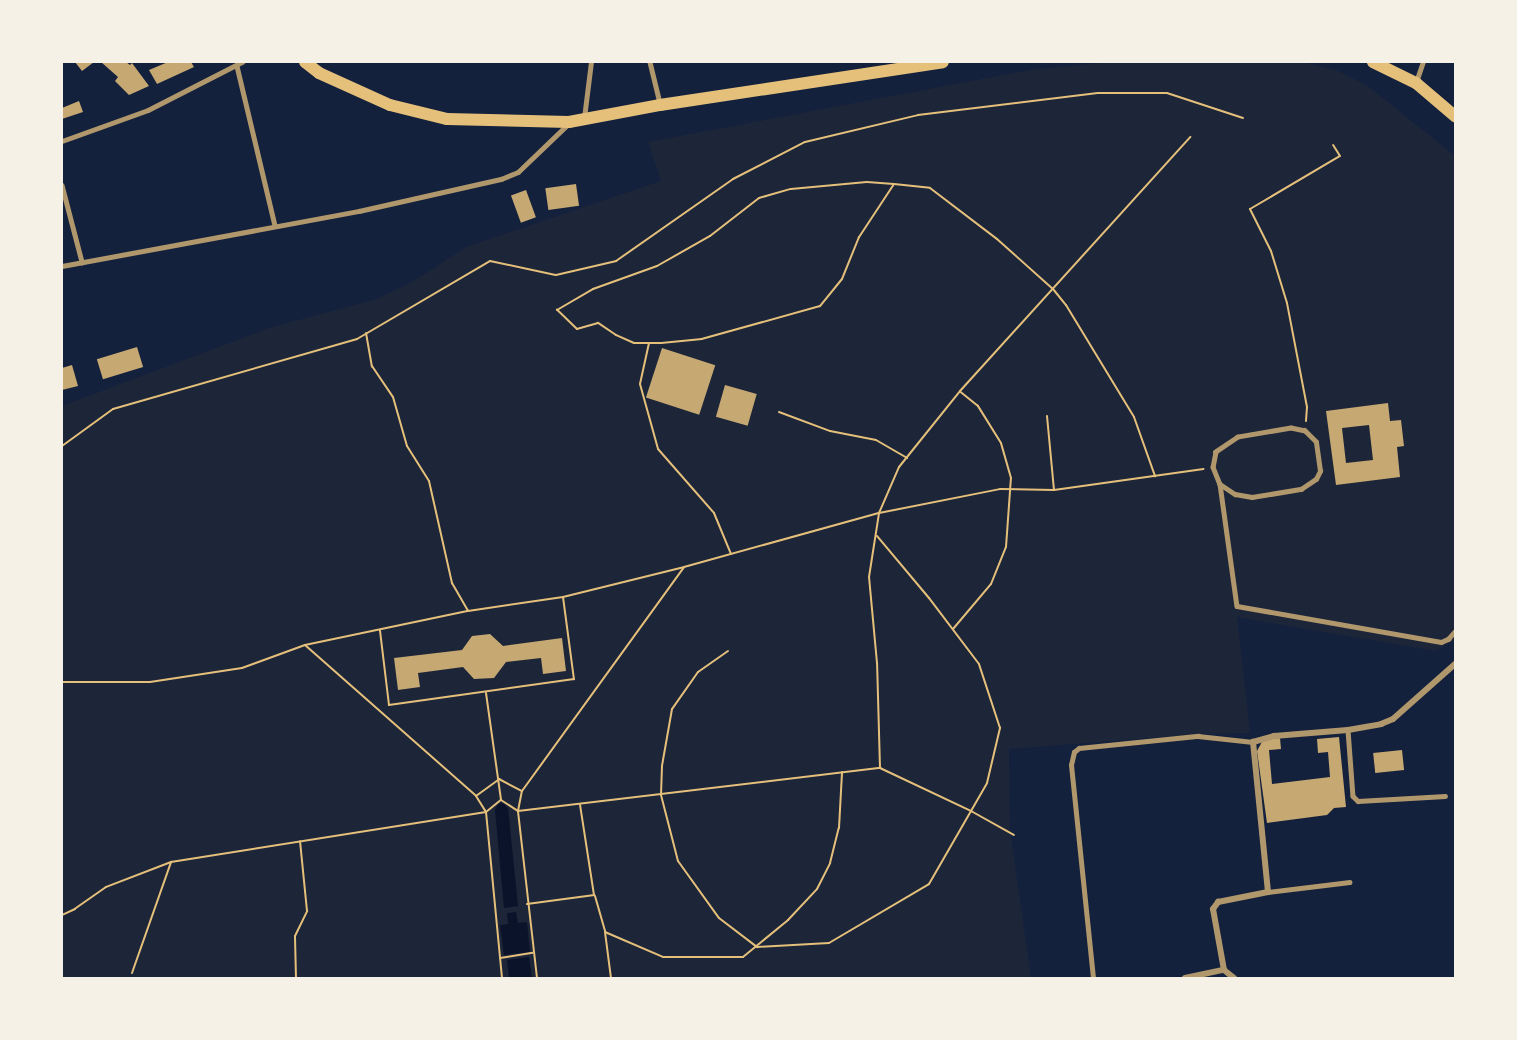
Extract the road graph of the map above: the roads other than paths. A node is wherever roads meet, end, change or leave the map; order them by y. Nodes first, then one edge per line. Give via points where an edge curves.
1 (305, 62) edge
2 (591, 62) edge
3 (650, 62) edge
4 (943, 62) edge
5 (1373, 62) edge
6 (1423, 62) edge
7 (239, 64) edge
8 (1416, 83) junction
9 (660, 105) junction
10 (1455, 117) edge
11 (584, 120) junction
12 (569, 122) junction
13 (62, 141) edge
14 (62, 185) edge
15 (275, 225) junction
16 (82, 262) junction
17 (62, 266) edge
18 (1220, 484) junction
19 (1455, 630) edge
20 (1455, 663) edge
21 (1348, 730) junction
22 (1253, 742) junction
23 (1445, 796) dead end
24 (1349, 882) dead end
25 (1268, 892) junction
26 (1224, 970) junction
27 (1093, 978) edge
28 (1185, 978) edge
29 (1234, 978) edge

1 - 12 main road via 319,73 390,105 447,119
2 - 11 lane
3 - 9 lane
4 - 9 main road
5 - 8 main road
6 - 8 lane
7 - 13 lane via 148,110
7 - 15 lane
8 - 10 main road
9 - 11 main road
11 - 12 main road
12 - 15 lane via 518,172 501,179
14 - 16 lane
15 - 16 lane
16 - 17 lane
18 - 18 lane via 1213,468 1216,452 1238,437 1292,428 1305,431 1316,442 1320,471 1301,489 1252,497 1235,494
18 - 19 lane via 1237,606 1441,642
20 - 21 street via 1393,719
21 - 22 street via 1274,736
21 - 23 lane via 1353,796 1358,801
22 - 25 street
22 - 27 lane via 1198,736 1079,748 1074,752 1071,765
24 - 25 lane
25 - 26 street via 1218,903 1213,909
26 - 28 street
26 - 29 street

